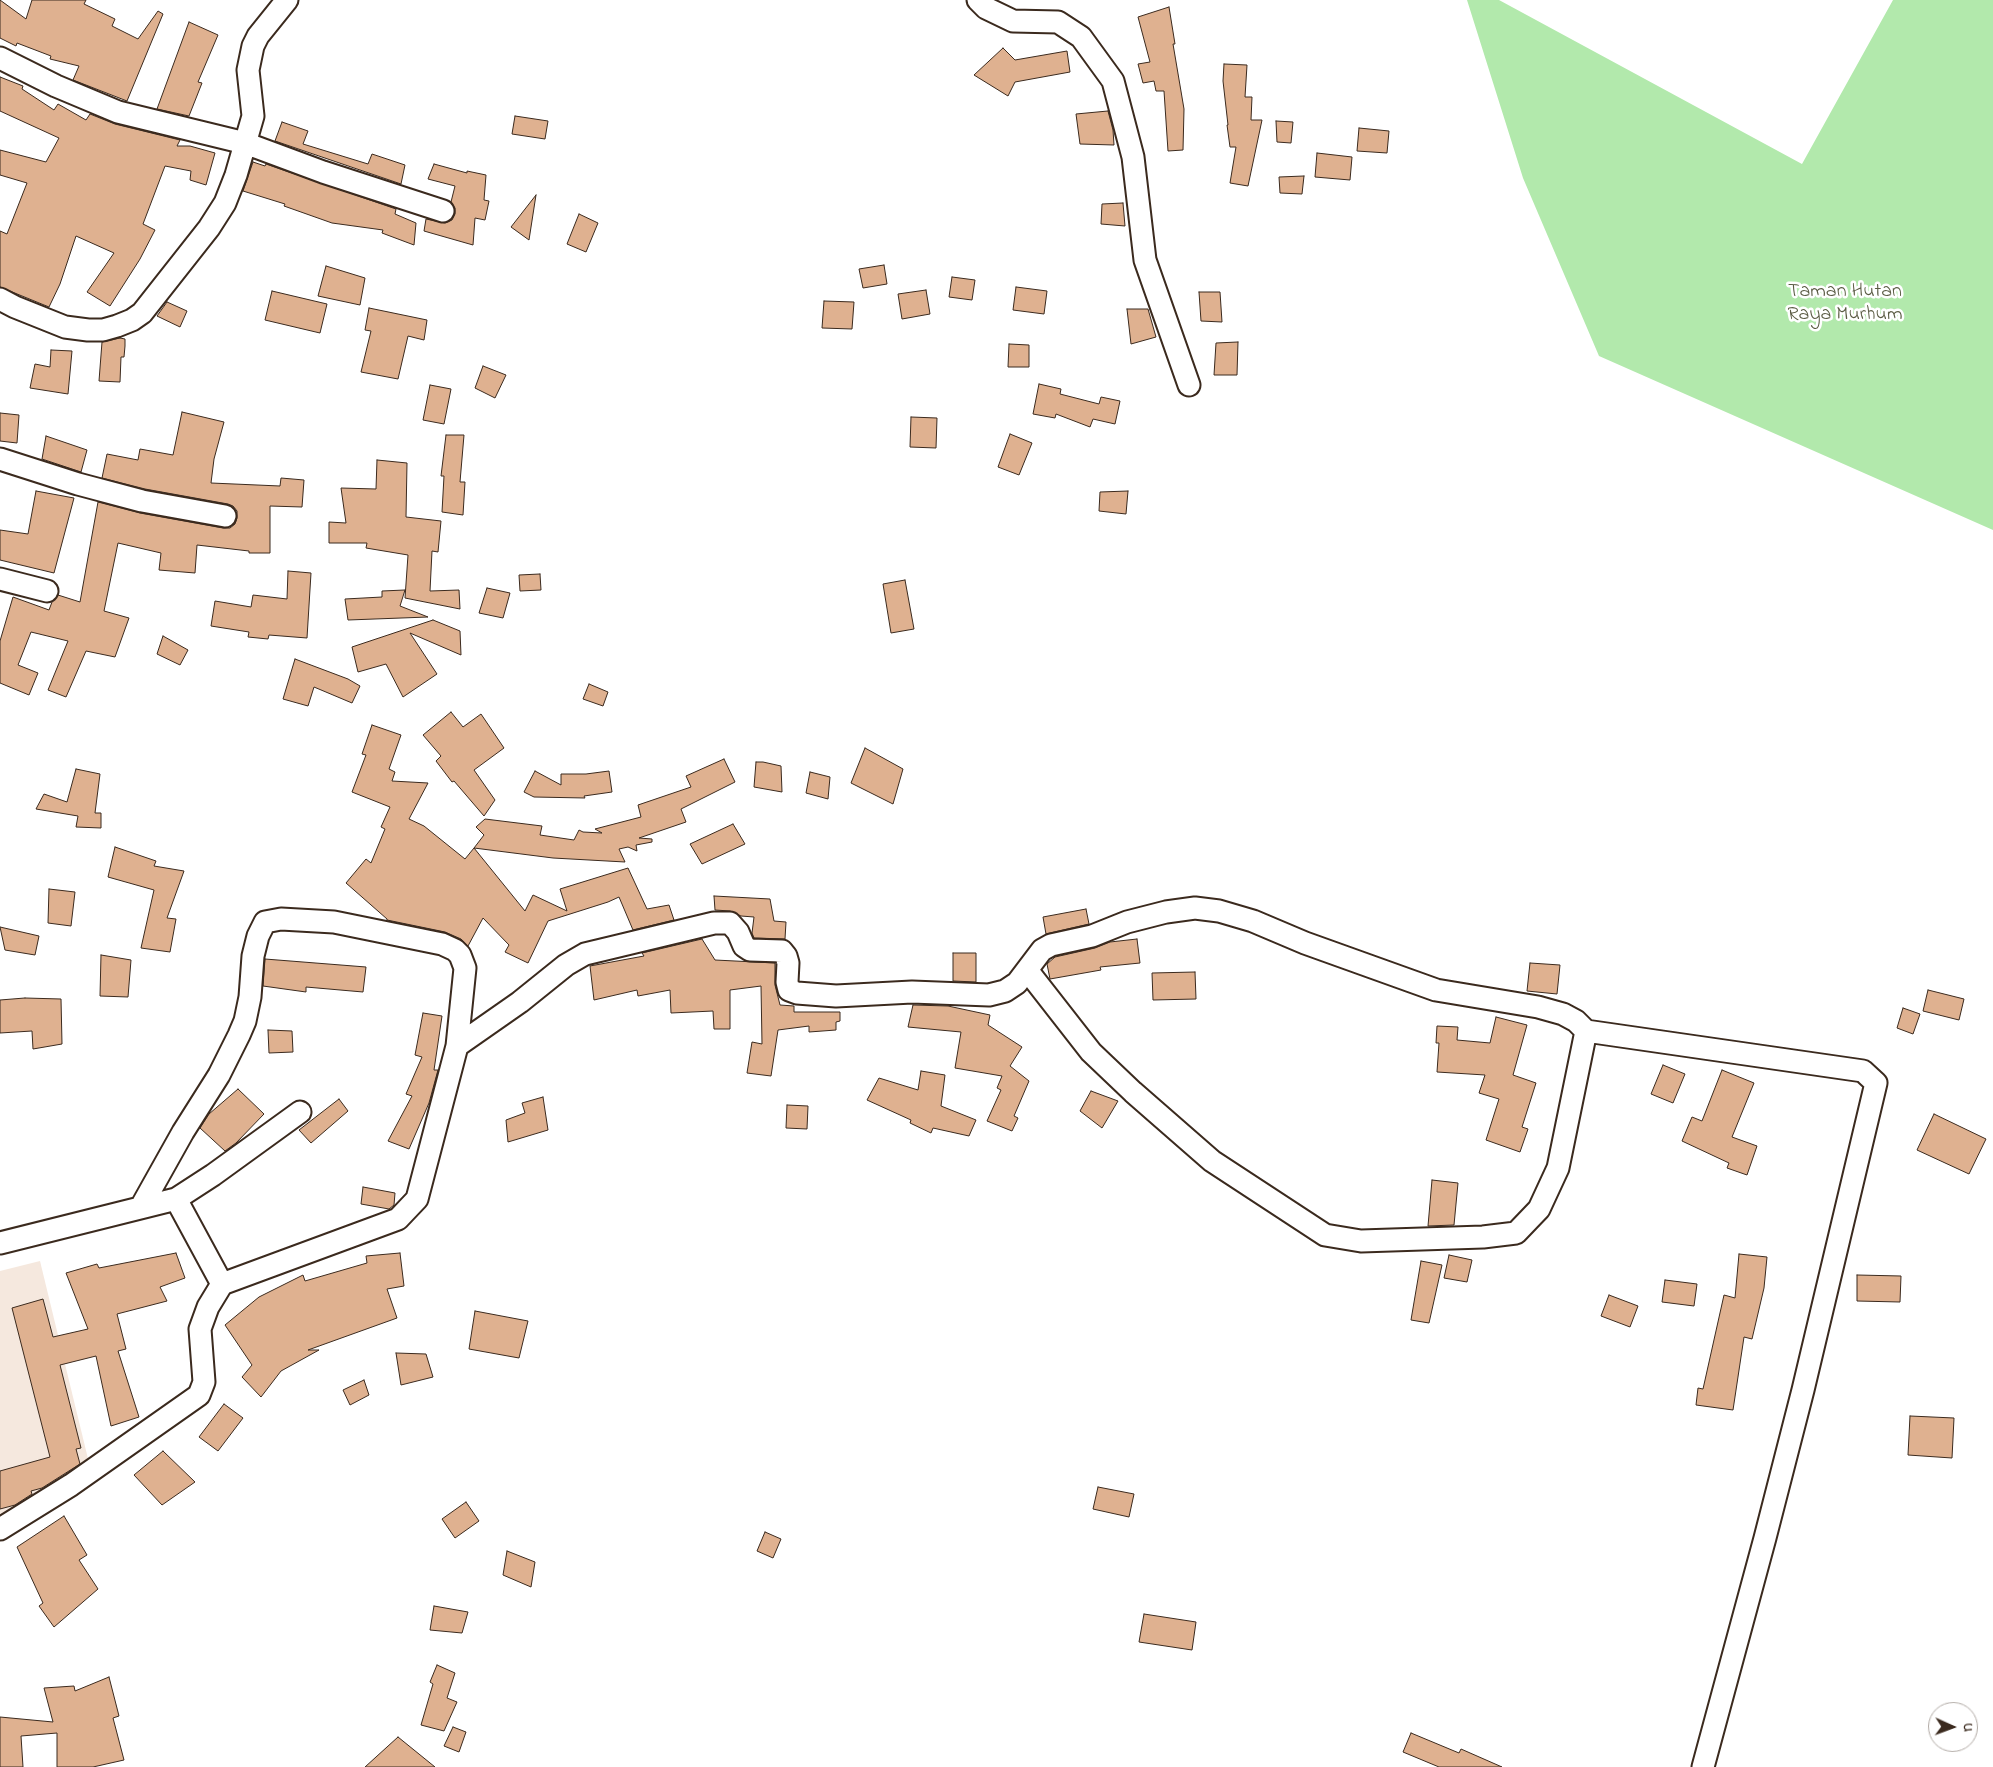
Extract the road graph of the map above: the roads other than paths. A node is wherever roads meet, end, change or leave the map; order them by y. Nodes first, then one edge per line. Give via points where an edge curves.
1 (287, 0) edge
2 (978, 0) edge
3 (0, 58) edge
4 (245, 143) junction
5 (443, 212) dead end
6 (0, 299) edge
7 (1189, 384) dead end
8 (0, 458) edge
9 (225, 516) dead end
10 (0, 579) edge
11 (47, 591) dead end
12 (1027, 970) junction
13 (1586, 1031) junction
14 (458, 1046) junction
15 (300, 1112) dead end
16 (176, 1199) junction
17 (141, 1207) junction
18 (0, 1243) edge
19 (222, 1284) junction
20 (0, 1529) edge
21 (1702, 1767) edge

1 - 4 street via 253,46 248,70 253,116
2 - 7 street via 986,8 1013,20 1058,22 1081,37 1114,81 1133,157 1145,260
3 - 4 street via 118,112
4 - 5 street
4 - 6 street via 226,203 165,285 132,320 104,330 65,327
8 - 9 street via 142,501
10 - 11 street
12 - 13 street via 1042,950 1051,945 1092,936 1127,922 1195,908 1253,921 1436,990 1563,1014
12 - 13 street via 1091,1052 1212,1161 1325,1235 1361,1241 1516,1233 1539,1209 1558,1168
12 - 14 street via 1005,991 989,995 912,992 836,996 796,993 789,990 788,963 782,951 750,950 730,923 714,923 585,954
13 - 21 street via 1863,1070 1876,1083 1801,1399
14 - 17 street via 465,968 455,950 433,942 334,922 282,919 265,922 253,956 250,997 239,1035
14 - 19 street via 417,1199 408,1210 398,1219
15 - 16 street
16 - 17 street
16 - 19 street
17 - 18 street
19 - 20 street via 200,1329 204,1382 199,1395 71,1485

